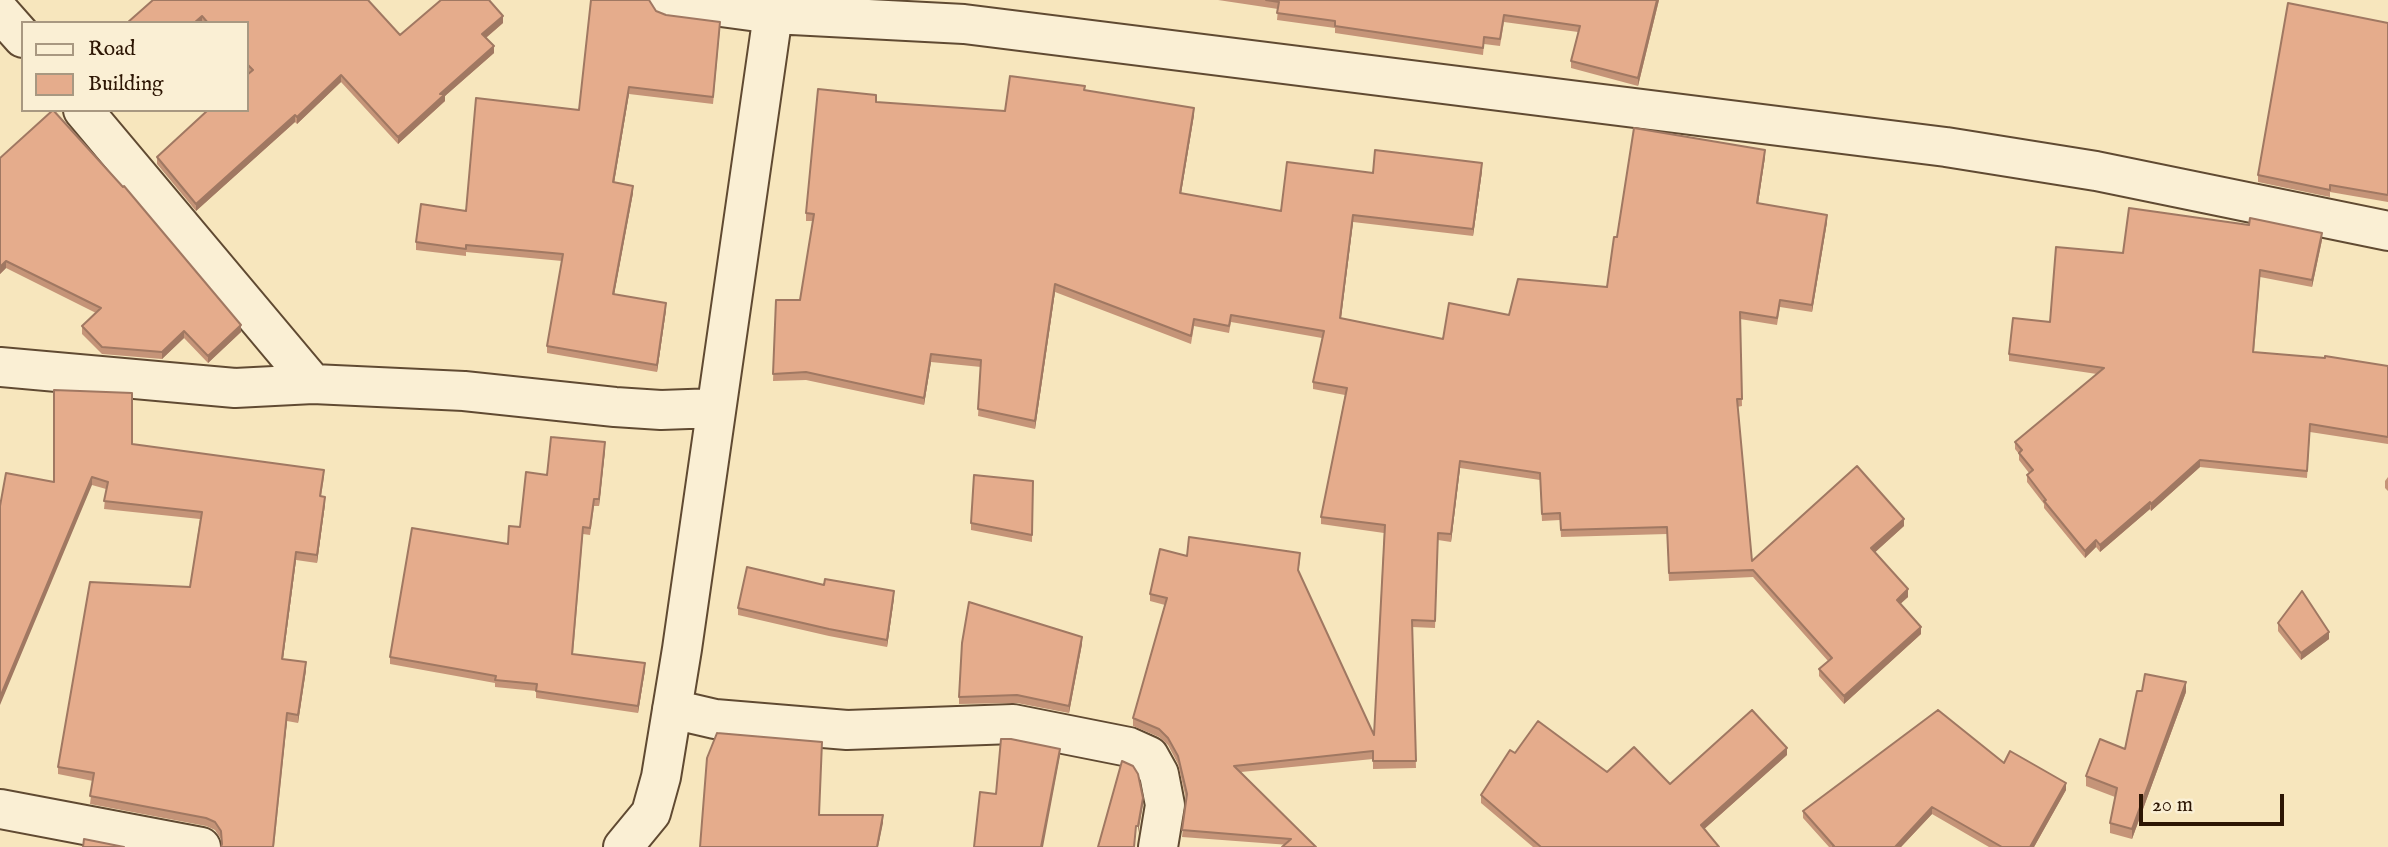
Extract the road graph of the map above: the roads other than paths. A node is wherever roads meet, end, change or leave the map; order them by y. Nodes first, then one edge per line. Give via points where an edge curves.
1 (669, 0) edge
2 (774, 7) edge
3 (0, 12) edge
4 (21, 36) edge
5 (85, 112) edge
6 (2388, 231) edge
7 (0, 367) edge
8 (313, 384) junction
9 (716, 408) junction
10 (672, 709) junction
11 (0, 809) edge
12 (201, 847) edge
13 (623, 847) edge
14 (1158, 847) edge

1 - 2 street
2 - 6 street via 964,24 1946,148 2096,171
2 - 9 street
3 - 4 street
5 - 8 street
7 - 8 street via 235,388
8 - 9 street via 464,391 650,409
9 - 10 street
10 - 13 street via 651,813
10 - 14 street via 715,719 846,730 1013,724 1129,747 1149,756 1159,775 1165,805
11 - 12 street

